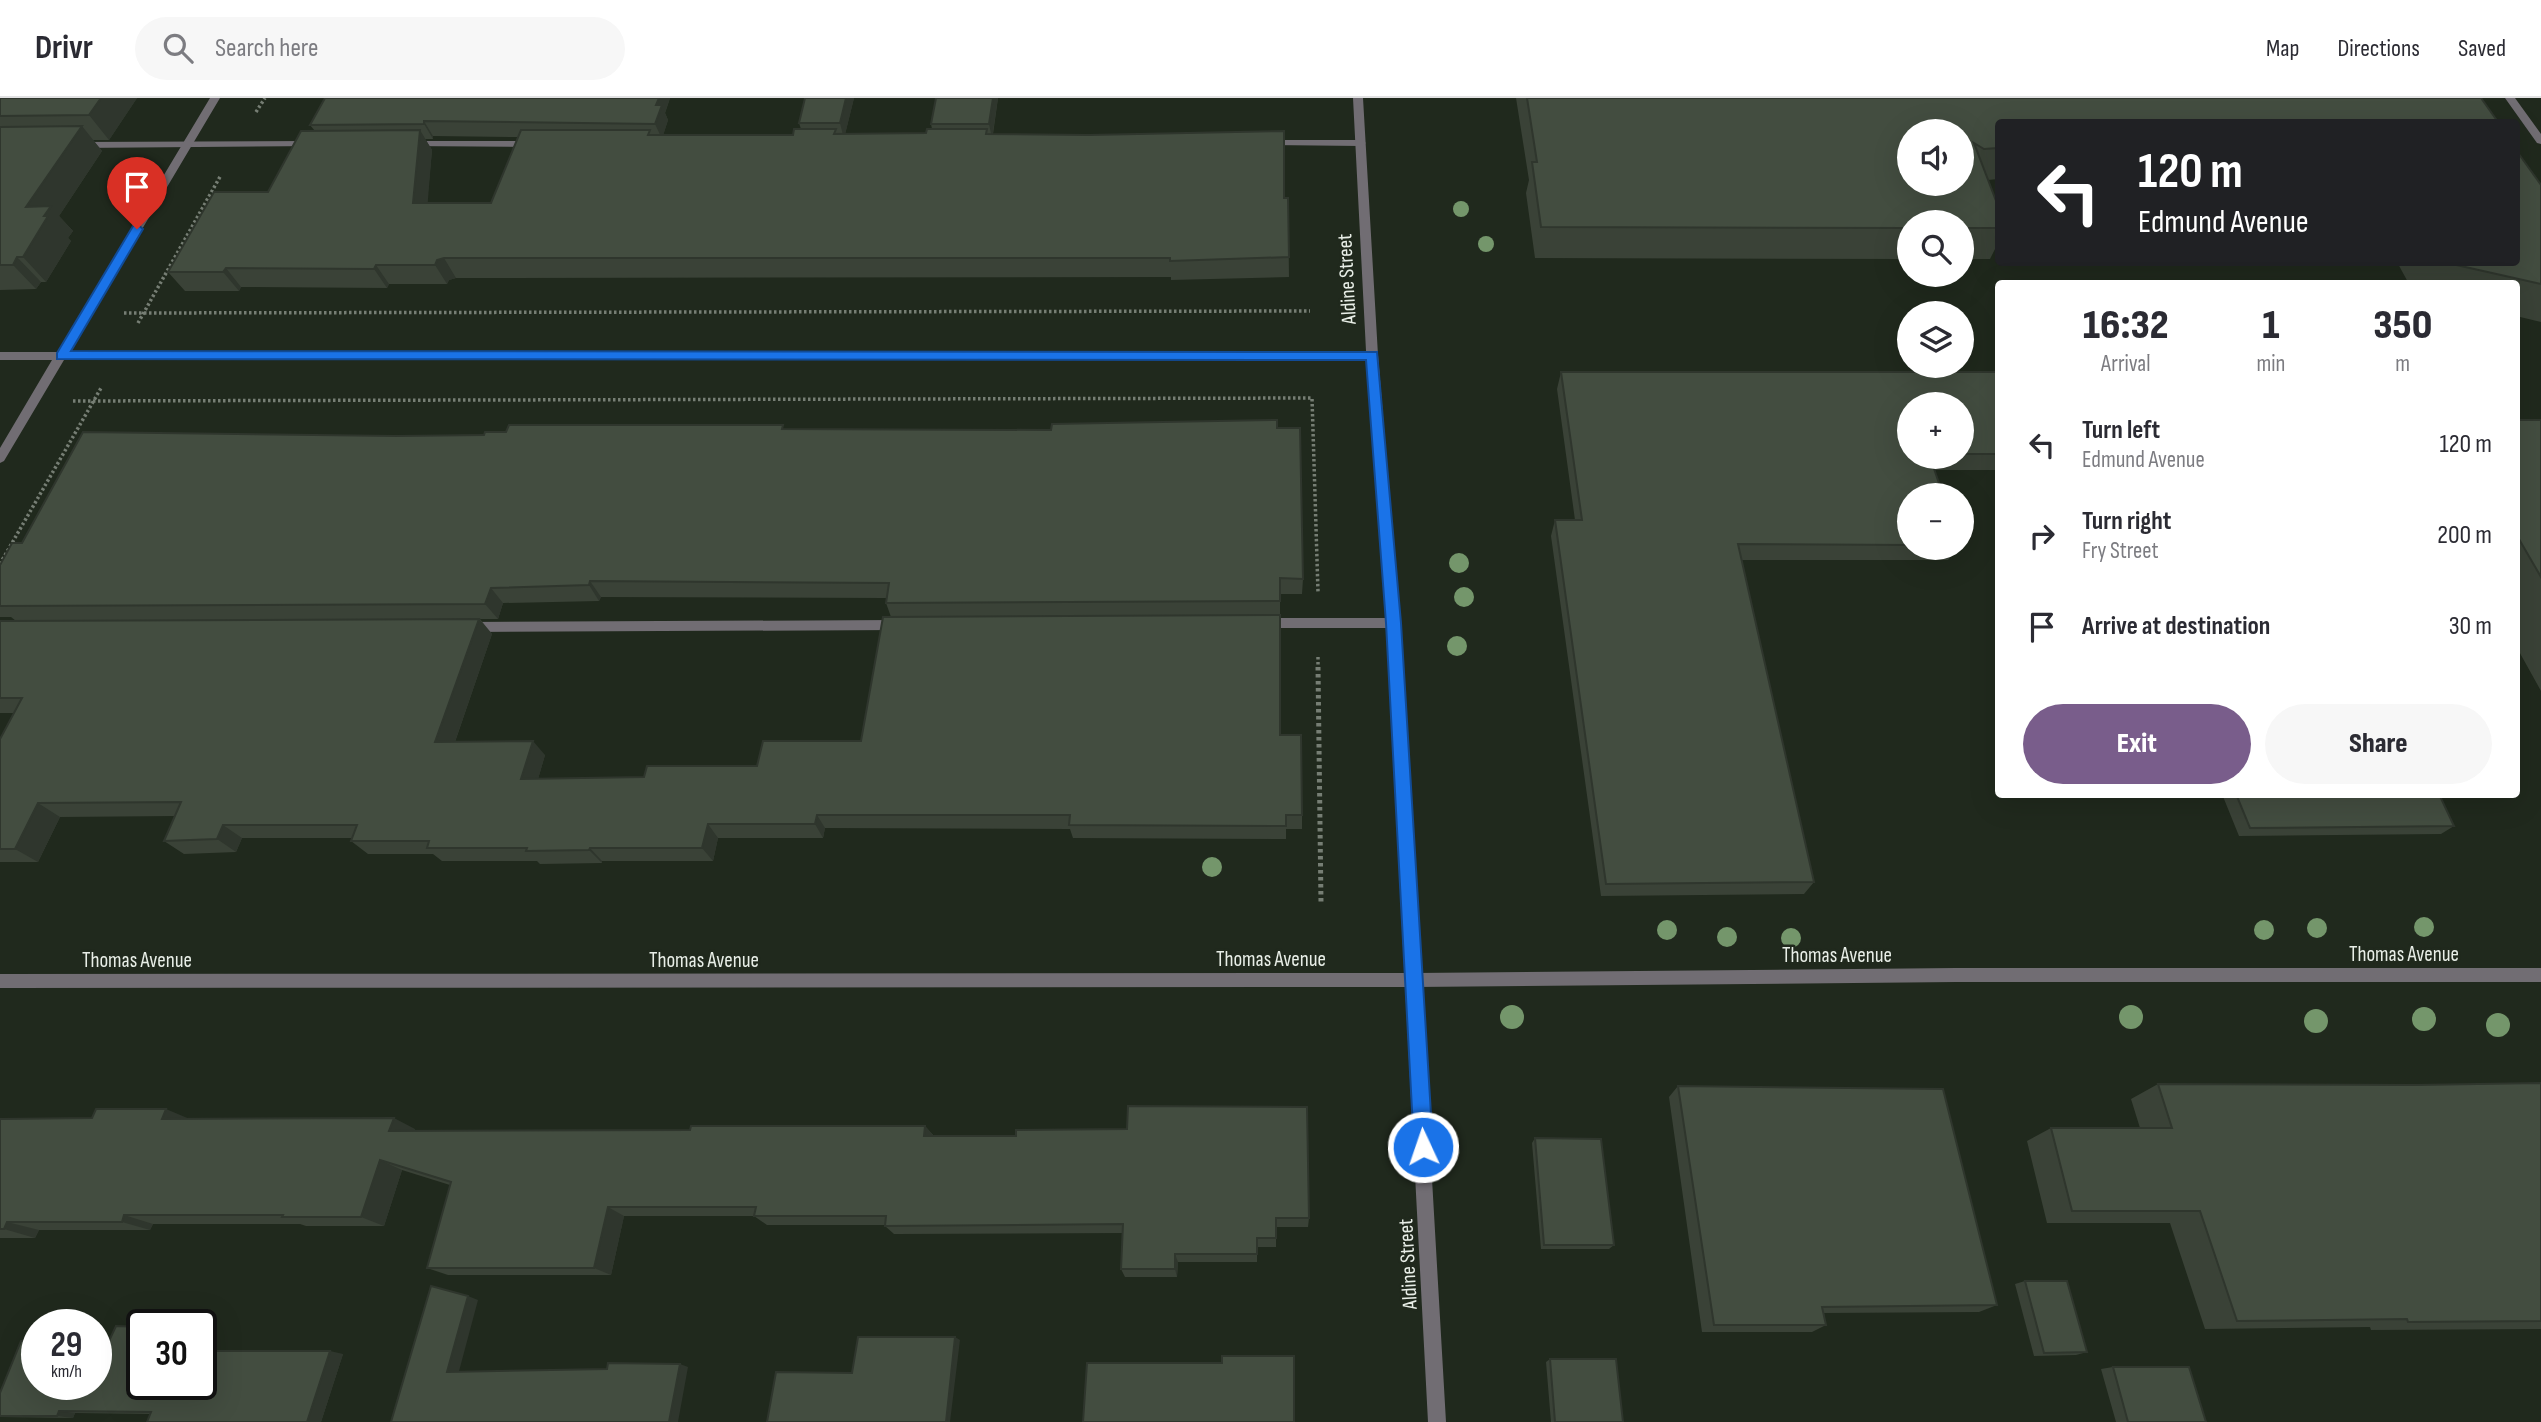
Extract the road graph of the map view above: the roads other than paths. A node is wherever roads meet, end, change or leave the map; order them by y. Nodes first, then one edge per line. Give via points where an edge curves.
1 (215, 98) edge
2 (1358, 98) edge
3 (2511, 98) edge
4 (2541, 141) edge
5 (1251, 143) edge
6 (1361, 143) junction
7 (188, 144) junction
8 (322, 144) edge
9 (391, 144) edge
10 (544, 144) edge
11 (69, 145) edge
12 (1372, 355) junction
13 (0, 356) edge
14 (61, 356) junction
15 (0, 458) edge
16 (1248, 623) edge
17 (1394, 623) junction
18 (916, 625) edge
19 (458, 627) edge
20 (2541, 975) edge
21 (1415, 980) junction
22 (0, 981) edge
23 (1437, 1422) edge

1 - 7 street
2 - 6 street, Aldine Street
3 - 4 street
5 - 6 street
6 - 12 street, Aldine Street
7 - 8 street
7 - 11 street
7 - 14 street
9 - 10 street
12 - 14 street
12 - 17 street, Aldine Street
13 - 14 street
14 - 15 street
16 - 17 street
17 - 21 street, Aldine Street
18 - 19 street
20 - 21 street, Thomas Avenue
21 - 22 street, Thomas Avenue
21 - 23 street, Aldine Street

